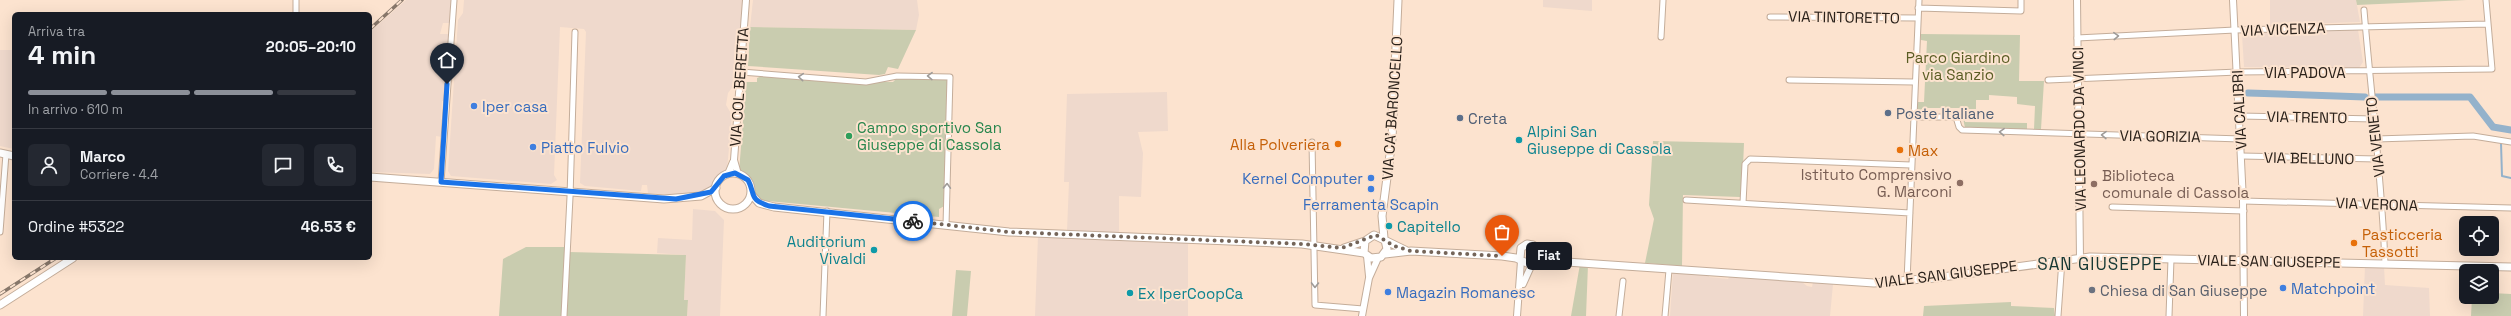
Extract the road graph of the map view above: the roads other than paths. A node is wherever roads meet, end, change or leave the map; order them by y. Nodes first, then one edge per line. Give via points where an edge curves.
1 (296, 0) edge
2 (454, 0) edge
3 (746, 0) edge
4 (1398, 0) edge
5 (1663, 0) edge
6 (1919, 0) edge
7 (2022, 0) edge
8 (2077, 0) edge
9 (2233, 0) edge
10 (2486, 0) edge
11 (1918, 8) junction
12 (2364, 10) dead end
13 (296, 12) edge
14 (1770, 17) dead end
15 (1918, 18) junction
16 (2488, 24) junction
17 (2365, 26) junction
18 (2235, 30) junction
19 (575, 32) dead end
20 (1661, 37) dead end
21 (2077, 38) junction
22 (741, 72) junction
23 (2238, 72) junction
24 (2368, 72) junction
25 (2078, 78) junction
26 (1790, 80) dead end
27 (2048, 80) dead end
28 (1914, 82) junction
29 (2240, 116) junction
30 (1912, 117) junction
31 (2374, 118) junction
32 (2079, 135) junction
33 (2241, 139) junction
34 (2376, 139) junction
35 (1312, 142) dead end
36 (2511, 142) edge
37 (3, 154) edge
38 (2242, 156) junction
39 (2377, 159) junction
40 (734, 160) junction
41 (1911, 165) junction
42 (728, 174) junction
43 (738, 174) junction
44 (372, 177) edge
45 (441, 182) junction
46 (716, 188) junction
47 (570, 192) junction
48 (751, 194) junction
49 (701, 196) junction
50 (718, 200) junction
51 (1686, 200) dead end
52 (2243, 201) junction
53 (759, 202) junction
54 (1743, 203) junction
55 (746, 204) junction
56 (2382, 204) junction
57 (2112, 207) dead end
58 (2511, 208) edge
59 (827, 211) junction
60 (2244, 211) junction
61 (1910, 213) junction
62 (1382, 216) junction
63 (946, 225) junction
64 (0, 232) edge
65 (1372, 235) junction
66 (1384, 239) junction
67 (1365, 241) junction
68 (1315, 246) junction
69 (1342, 248) junction
70 (1520, 250) junction
71 (1411, 251) junction
72 (1539, 251) junction
73 (1366, 254) junction
74 (1385, 254) junction
75 (1502, 256) junction
76 (1378, 258) junction
77 (2080, 258) junction
78 (2171, 259) junction
79 (70, 260) edge
80 (1520, 260) junction
81 (2062, 260) junction
82 (2244, 260) junction
83 (1559, 261) junction
84 (1534, 262) junction
85 (2385, 264) junction
86 (2511, 267) edge
87 (1669, 270) junction
88 (1369, 278) junction
89 (1623, 281) dead end
90 (1907, 281) junction
91 (1518, 299) junction
92 (0, 305) edge
93 (1362, 313) edge
94 (564, 316) edge
95 (823, 316) edge
96 (1517, 316) edge
97 (1619, 316) edge
98 (1665, 316) edge
99 (2058, 316) edge
100 (2170, 316) edge
101 (2244, 316) edge

1 - 13 street
2 - 45 street
3 - 22 street, VIA COL BERETTA
4 - 62 main road, VIA CA' BARONCELLO via 1392,139
5 - 20 street
6 - 11 street
7 - 11 street via 2021,11
8 - 21 street, VIA LEONARDO DA VINCI
9 - 18 street, VIA CALIBRI
10 - 16 street, VIA PADOVA
11 - 15 street
12 - 17 street, VIA VENETO
14 - 15 street, VIA TINTORETTO
15 - 28 street
16 - 17 street, VIA VICENZA
16 - 24 street, VIA PADOVA via 2492,69
17 - 18 street, VIA VICENZA
17 - 24 street, VIA VENETO
21 -> 18 street, VIA VICENZA
18 - 23 street, VIA CALIBRI
19 - 47 street
21 - 25 street, VIA LEONARDO DA VINCI
22 - 40 street, VIA COL BERETTA
63 -> 22 street via 950,77 897,76 866,82
23 - 24 street, VIA PADOVA
23 - 25 street, VIA PADOVA
23 - 29 street, VIA CALIBRI
24 - 31 street, VIA VENETO
25 - 27 street, VIA PADOVA via 2073,81
25 - 32 street, VIA LEONARDO DA VINCI
26 - 28 street
28 - 30 street
29 - 31 street, VIA TRENTO
29 - 33 street, VIA CALIBRI
32 -> 30 street, VIA GORIZIA via 1962,130 1957,118
30 - 41 street
31 - 34 street, VIA VENETO
33 -> 32 street, VIA GORIZIA
32 - 77 street, VIA LEONARDO DA VINCI
33 - 38 street, VIA CALIBRI
34 - 36 street via 2473,136
34 - 39 street, VIA VENETO
35 - 68 street
37 - 64 street
38 - 39 street, VIA BELLUNO
38 - 52 street, VIA CALIBRI
39 - 56 street, VIA VENETO
40 - 42 street
40 - 43 street, VIA COL BERETTA
41 - 54 street via 1750,159 1745,164
41 - 61 street
42 - 43 main road
42 - 46 main road via 719,181
43 - 48 main road via 748,180
44 - 45 main road
45 - 47 main road
46 - 49 main road
46 - 50 main road
47 - 49 main road via 664,199
47 - 94 street
48 - 53 main road
48 - 55 main road
49 - 50 main road
50 - 55 main road via 729,208 740,208
51 - 54 street
52 - 56 street, VIA VERONA
52 - 60 street, VIA CALIBRI
53 - 55 main road
53 - 59 main road via 774,207
54 - 61 street
56 - 58 street, VIA VERONA
56 - 85 street, VIA VENETO
57 - 60 street
59 - 63 main road
59 - 95 street
60 - 82 street, VIA CALIBRI
61 - 90 street
62 - 65 main road, VIA CA' BARONCELLO
62 - 66 main road, VIA CA' BARONCELLO
63 - 68 main road via 1009,232
65 - 66 main road
65 - 67 main road
66 - 71 main road, VIALE SAN GIUSEPPE via 1398,248
66 - 74 main road via 1387,246
67 - 69 main road
67 - 73 main road
68 - 69 main road
68 -> 93 street via 1315,305
69 - 73 main road
70 - 72 main road, VIALE SAN GIUSEPPE via 1528,244 1535,246
70 - 75 main road, VIALE SAN GIUSEPPE
70 - 80 main road
71 - 74 main road, VIALE SAN GIUSEPPE
71 - 75 main road, VIALE SAN GIUSEPPE
72 - 83 main road, VIALE SAN GIUSEPPE
72 - 84 main road
73 - 76 main road
73 - 88 street
74 - 76 main road
75 - 80 main road, VIALE SAN GIUSEPPE
76 - 88 street
77 - 78 main road, VIALE SAN GIUSEPPE
77 - 81 main road, VIALE SAN GIUSEPPE
78 - 82 main road, VIALE SAN GIUSEPPE
78 - 100 street
79 - 92 main road
80 - 84 main road, VIALE SAN GIUSEPPE
80 - 91 street
81 - 90 main road, VIALE SAN GIUSEPPE
81 - 99 street
82 - 85 main road, VIALE SAN GIUSEPPE
82 - 101 street, VIA CALIBRI
83 - 84 main road, VIALE SAN GIUSEPPE
83 - 87 main road, VIALE SAN GIUSEPPE
84 - 91 street via 1525,277
85 - 86 main road, VIALE SAN GIUSEPPE
87 - 90 main road, VIALE SAN GIUSEPPE via 1862,283
87 - 98 street
88 - 93 street
89 - 97 street
91 - 96 street

